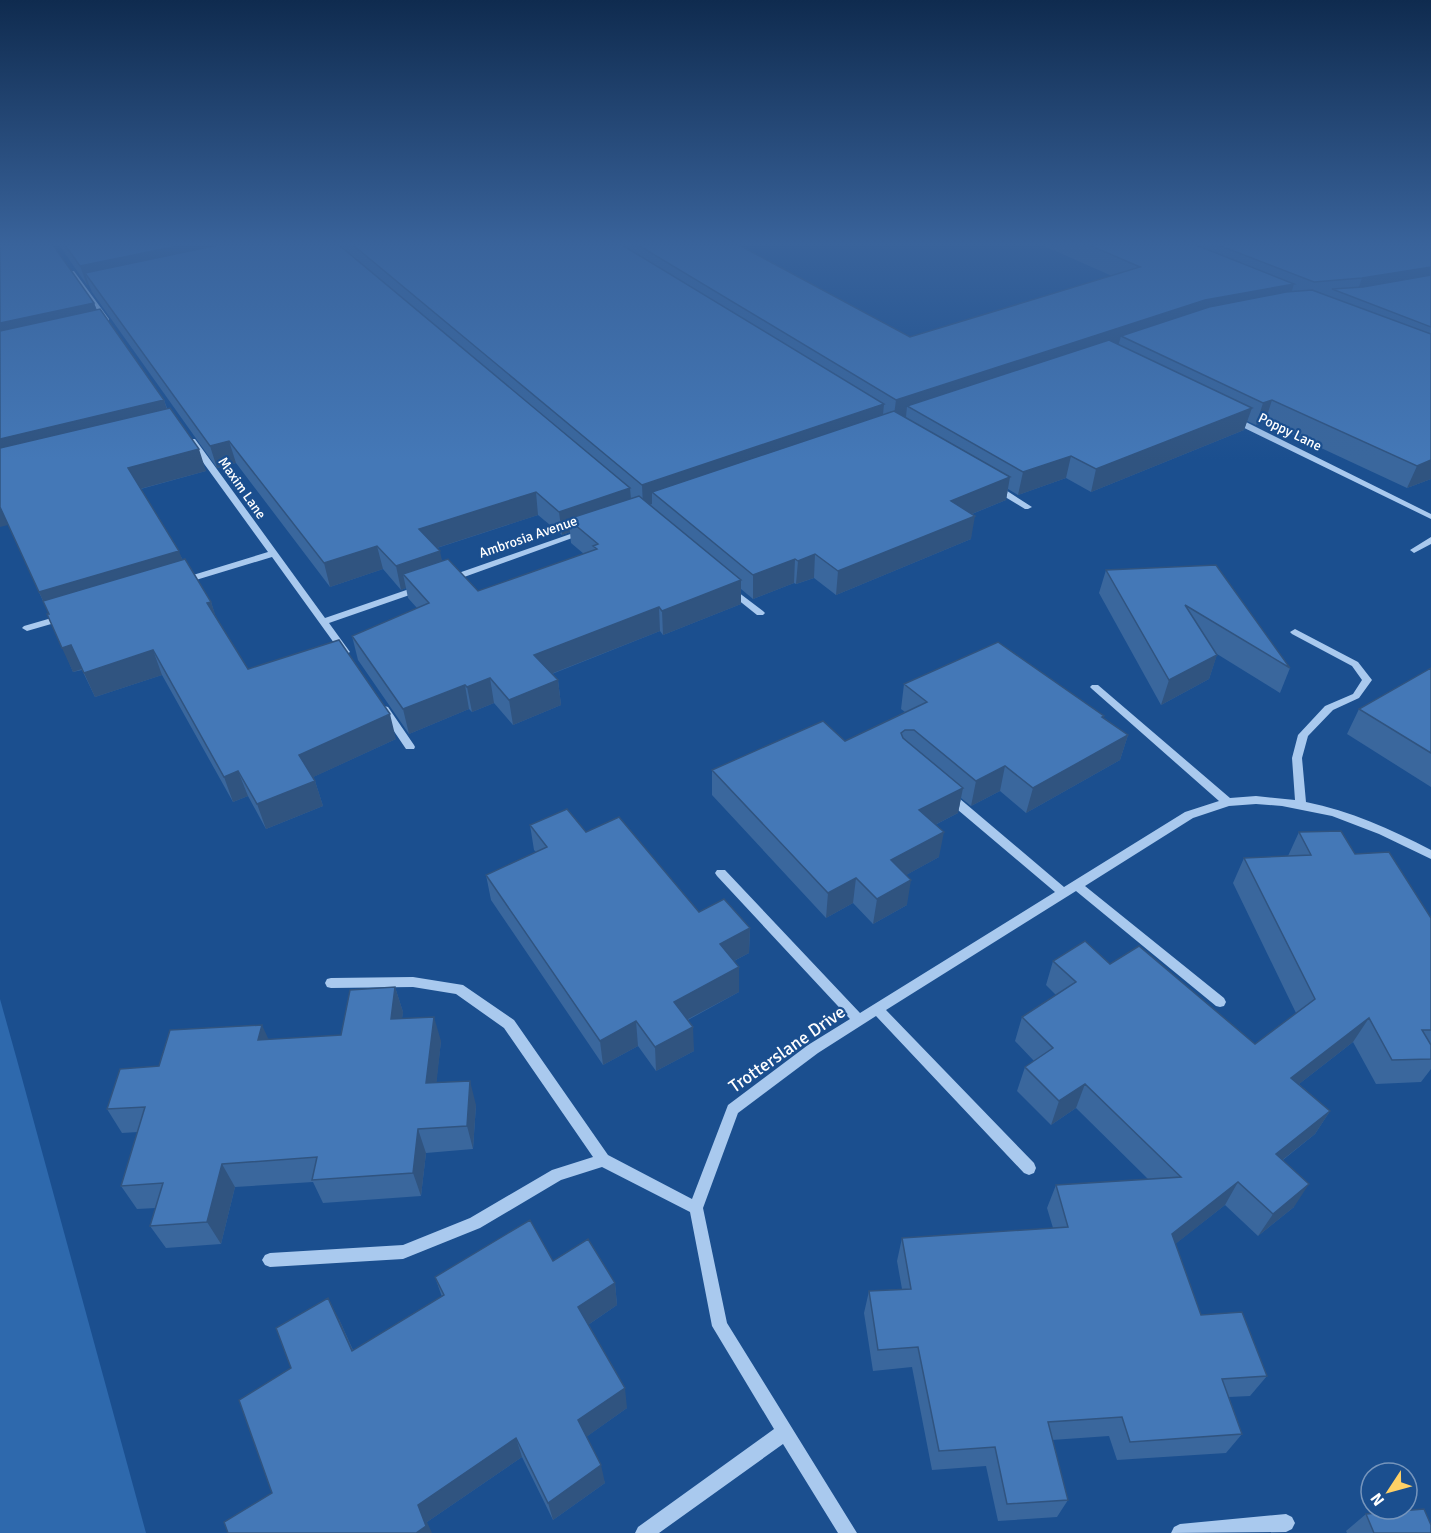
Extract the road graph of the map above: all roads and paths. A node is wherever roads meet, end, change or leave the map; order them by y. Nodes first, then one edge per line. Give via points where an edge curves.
1 (104, 317) edge
2 (99, 327) edge
3 (1231, 418) edge
4 (186, 433) edge
5 (989, 484) edge
6 (1028, 507) dead end
7 (1431, 516) edge
8 (595, 529) edge
9 (1431, 540) edge
10 (1414, 550) dead end
11 (272, 554) junction
12 (437, 583) edge
13 (172, 584) edge
14 (726, 585) edge
15 (426, 587) edge
16 (760, 614) dead end
17 (72, 615) edge
18 (324, 622) junction
19 (27, 628) dead end
20 (1295, 632) dead end
21 (351, 660) edge
22 (1095, 687) dead end
23 (377, 699) edge
24 (410, 747) dead end
25 (940, 789) edge
26 (1227, 802) junction
27 (1301, 805) junction
28 (1431, 855) edge
29 (721, 873) dead end
30 (1070, 889) junction
31 (331, 983) dead end
32 (1220, 1002) dead end
33 (877, 1009) junction
34 (859, 1020) junction
35 (603, 1160) junction
36 (1029, 1168) dead end
37 (696, 1208) junction
38 (270, 1260) dead end
39 (785, 1432) junction
40 (1286, 1523) dead end
41 (644, 1533) edge
42 (848, 1533) edge
43 (1180, 1533) edge

1 - 2 street via 110,325
3 - 7 street, Poppy Lane
4 - 11 street, Maxim Lane
5 - 6 street
8 - 12 street, Ambrosia Avenue
9 - 10 street
11 - 13 street
11 - 18 street, Maxim Lane
14 - 16 street
15 - 18 street
17 - 19 street
18 - 21 street, Maxim Lane
20 - 27 street via 1355,664 1367,680 1356,696 1329,708 1303,735 1297,758
22 - 26 street
23 - 24 street
25 - 30 street
26 - 27 street, Trotterslane Drive via 1272,800
26 - 30 street, Trotterslane Drive via 1189,815
27 - 28 street, Trotterslane Drive via 1332,810 1393,834
29 - 34 street
30 - 32 street
30 - 33 street, Trotterslane Drive
31 - 35 street via 413,982 459,988 509,1024
33 - 34 street, Trotterslane Drive
33 - 36 street
34 - 37 street, Trotterslane Drive via 813,1048 733,1109
35 - 37 street
35 - 38 street via 557,1175 475,1223 403,1252
37 - 39 street via 720,1326
39 - 41 street
39 - 42 street
40 - 43 street

